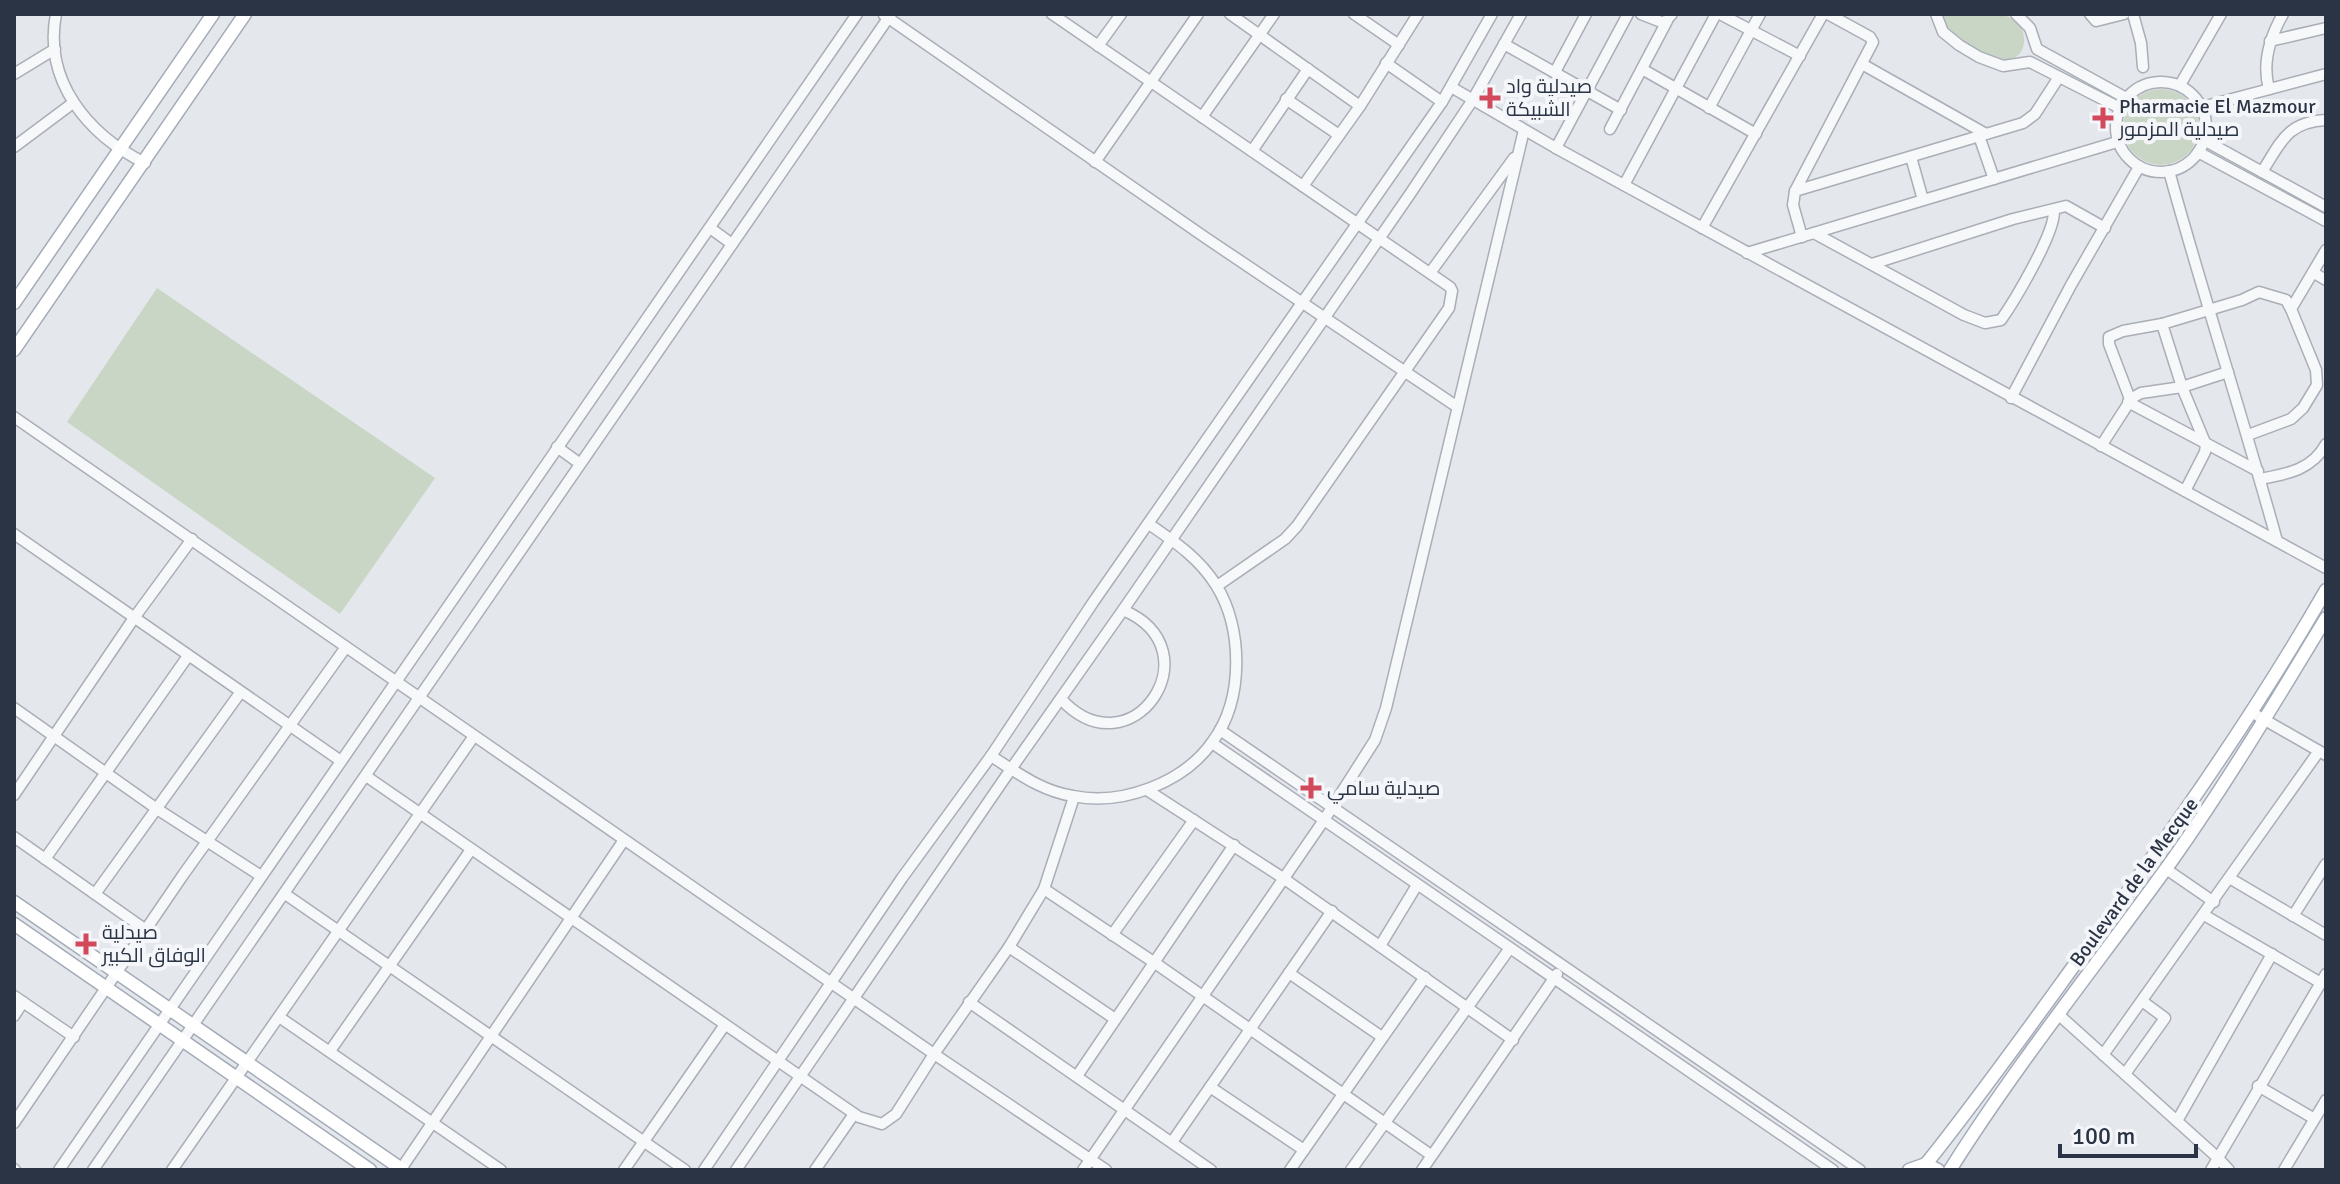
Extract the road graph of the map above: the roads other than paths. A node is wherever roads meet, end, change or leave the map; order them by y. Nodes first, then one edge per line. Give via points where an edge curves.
1 (213, 14) edge
2 (245, 14) edge
3 (857, 14) edge
4 (1052, 14) edge
5 (1121, 14) edge
6 (1198, 14) edge
7 (1230, 14) edge
8 (1274, 14) edge
9 (1354, 14) edge
10 (1418, 14) edge
11 (1492, 14) edge
12 (1521, 14) edge
13 (1586, 14) edge
14 (1628, 14) edge
15 (1641, 14) edge
16 (1718, 14) edge
17 (1760, 14) edge
18 (1825, 14) edge
19 (1936, 14) edge
20 (2016, 14) edge
21 (2090, 14) edge
22 (2124, 14) edge
23 (2133, 14) edge
24 (2221, 14) edge
25 (2283, 14) edge
26 (887, 15) edge
27 (53, 16) edge
28 (1670, 18) edge
29 (2326, 28) edge
30 (1751, 31) junction
31 (1259, 35) junction
32 (2270, 41) junction
33 (1504, 44) junction
34 (1399, 45) junction
35 (1098, 46) junction
36 (55, 49) junction
37 (2037, 49) junction
38 (1800, 56) junction
39 (2030, 62) junction
40 (1386, 63) junction
41 (1862, 64) junction
42 (2143, 67) dead end
43 (1308, 69) junction
44 (1642, 69) junction
45 (1555, 72) junction
46 (14, 74) edge
47 (2326, 74) edge
48 (2059, 77) junction
49 (1149, 81) junction
50 (2180, 85) junction
51 (1451, 87) junction
52 (1676, 89) junction
53 (2269, 89) junction
54 (1587, 91) junction
55 (1286, 99) junction
56 (1472, 101) junction
57 (1442, 102) junction
58 (73, 103) junction
59 (2123, 103) junction
60 (1360, 106) junction
61 (2202, 107) junction
62 (1709, 108) junction
63 (1621, 110) junction
64 (1202, 117) junction
65 (2326, 120) edge
66 (1610, 129) dead end
67 (1524, 130) junction
68 (1756, 134) junction
69 (1339, 135) junction
70 (1982, 135) junction
71 (2204, 140) junction
72 (2117, 142) junction
73 (14, 147) edge
74 (1556, 148) junction
75 (120, 150) junction
76 (1252, 151) junction
77 (1518, 152) junction
78 (2198, 152) junction
79 (1911, 157) junction
80 (1095, 162) junction
81 (145, 163) junction
82 (2139, 167) junction
83 (2169, 171) junction
84 (2262, 172) junction
85 (1994, 179) junction
86 (1624, 185) junction
87 (1303, 186) junction
88 (1795, 191) junction
89 (1923, 200) junction
90 (2326, 207) edge
91 (2054, 211) junction
92 (2326, 221) edge
93 (1357, 223) junction
94 (710, 228) junction
95 (1702, 228) junction
96 (2105, 228) junction
97 (1814, 233) junction
98 (1802, 237) junction
99 (1379, 238) junction
100 (732, 244) junction
101 (2326, 250) edge
102 (1747, 253) junction
103 (1872, 264) junction
104 (1430, 273) junction
105 (2314, 273) junction
106 (2326, 280) edge
107 (1302, 302) junction
108 (14, 303) edge
109 (2207, 309) junction
110 (2291, 309) junction
111 (1326, 317) junction
112 (2162, 324) junction
113 (14, 350) edge
114 (1404, 372) junction
115 (2228, 372) junction
116 (2182, 387) junction
117 (2011, 398) junction
118 (2129, 401) junction
119 (1456, 406) junction
120 (14, 417) edge
121 (2248, 435) junction
122 (2326, 444) edge
123 (2206, 445) junction
124 (2101, 446) junction
125 (557, 447) junction
126 (579, 463) junction
127 (2259, 475) junction
128 (2185, 491) junction
129 (1149, 524) junction
130 (14, 534) edge
131 (192, 539) junction
132 (1172, 540) junction
133 (2277, 541) junction
134 (2326, 568) edge
135 (1217, 586) junction
136 (2326, 590) edge
137 (1123, 610) junction
138 (134, 618) junction
139 (2326, 618) edge
140 (346, 647) junction
141 (188, 656) junction
142 (395, 680) junction
143 (240, 693) junction
144 (419, 697) junction
145 (1061, 699) junction
146 (14, 708) edge
147 (2251, 712) junction
148 (2265, 720) junction
149 (288, 725) junction
150 (1220, 730) junction
151 (474, 736) junction
152 (55, 737) junction
153 (1212, 743) junction
154 (2323, 753) edge
155 (991, 756) junction
156 (341, 761) junction
157 (1011, 769) junction
158 (106, 772) junction
159 (366, 776) junction
160 (1147, 790) junction
161 (14, 795) edge
162 (1074, 797) junction
163 (1331, 807) junction
164 (157, 809) junction
165 (418, 814) junction
166 (1194, 820) junction
167 (1324, 820) junction
168 (14, 837) edge
169 (624, 840) junction
170 (208, 841) junction
171 (1234, 845) junction
172 (470, 851) junction
173 (45, 859) junction
174 (2326, 864) edge
175 (2166, 869) junction
176 (261, 876) junction
177 (1283, 878) junction
178 (2231, 879) junction
179 (1417, 885) junction
180 (1044, 889) junction
181 (95, 894) junction
182 (285, 894) junction
183 (14, 902) edge
184 (2214, 902) junction
185 (1332, 911) junction
186 (2204, 915) junction
187 (2293, 916) junction
188 (571, 919) junction
189 (14, 924) edge
190 (146, 930) junction
191 (339, 931) junction
192 (1112, 935) junction
193 (2326, 935) edge
194 (1380, 946) junction
195 (1009, 947) junction
196 (1510, 948) junction
197 (2272, 954) junction
198 (1155, 963) junction
199 (391, 966) junction
200 (1563, 966) junction
201 (117, 973) junction
202 (1289, 973) junction
203 (1425, 977) junction
204 (1554, 978) junction
205 (2323, 979) edge
206 (832, 983) junction
207 (107, 988) junction
208 (1203, 996) junction
209 (19, 999) edge
210 (855, 999) junction
211 (2142, 1001) junction
212 (969, 1002) junction
213 (1467, 1007) junction
214 (169, 1009) junction
215 (2059, 1015) junction
216 (14, 1016) edge
217 (279, 1017) junction
218 (1115, 1019) junction
219 (160, 1025) junction
220 (194, 1026) junction
221 (724, 1026) junction
222 (1249, 1030) junction
223 (74, 1037) junction
224 (492, 1037) junction
225 (1382, 1037) junction
226 (1513, 1040) junction
227 (183, 1041) junction
228 (330, 1051) junction
229 (934, 1054) junction
230 (2103, 1055) junction
231 (779, 1061) junction
232 (247, 1063) junction
233 (2125, 1074) junction
234 (1077, 1076) junction
235 (802, 1077) junction
236 (237, 1078) junction
237 (2258, 1086) junction
238 (1210, 1087) junction
239 (1342, 1094) junction
240 (2326, 1100) edge
241 (1124, 1109) junction
242 (854, 1114) junction
243 (2313, 1118) junction
244 (2177, 1121) junction
245 (14, 1123) edge
246 (432, 1123) junction
247 (1384, 1123) junction
248 (643, 1142) junction
249 (1172, 1142) junction
250 (1304, 1150) junction
251 (1431, 1155) junction
252 (2218, 1158) junction
253 (1090, 1159) junction
254 (1932, 1167) edge
255 (59, 1170) edge
256 (93, 1170) edge
257 (172, 1170) edge
258 (370, 1170) edge
259 (402, 1170) edge
260 (501, 1170) edge
261 (624, 1170) edge
262 (685, 1170) edge
263 (704, 1170) edge
264 (736, 1170) edge
265 (815, 1170) edge
266 (1083, 1170) edge
267 (1106, 1170) edge
268 (1211, 1170) edge
269 (1290, 1170) edge
270 (1351, 1170) edge
271 (1422, 1170) edge
272 (1833, 1170) edge
273 (1860, 1170) edge
274 (1909, 1170) edge
275 (1950, 1170) edge
276 (2211, 1170) edge
277 (2229, 1170) edge
278 (2284, 1170) edge

1 - 75 main road
2 - 81 main road
3 - 94 street
4 - 35 street
5 - 35 street
6 - 49 street
7 - 31 street
8 - 31 street
9 - 34 street
10 - 34 street
11 - 51 street
12 - 33 street
13 - 45 street
14 - 54 street
15 - 28 street via 1659,23
16 - 30 street
16 - 52 street
17 - 30 street
18 - 38 street
18 - 41 street via 1873,40
19 - 39 street via 1943,32 1979,57 2003,66
20 - 37 street via 2034,34
21 - 22 street via 2096,21
23 - 42 street
24 - 50 street
25 - 32 street
26 - 80 street
26 - 100 street
27 - 36 street
28 - 44 street
29 - 32 street
30 - 38 street
30 - 62 street
31 - 43 street
31 - 64 street
32 - 53 street
33 - 45 street
33 - 56 street
34 - 40 street
35 - 49 street
36 - 46 street
36 - 58 street
37 - 39 street
37 - 59 street
38 - 68 street
39 - 48 street
40 - 57 street
40 - 60 street
41 - 70 street
41 - 88 street
43 - 55 street
43 - 60 street
44 - 52 street
44 - 63 street
45 - 54 street
47 - 53 street
48 - 59 street
48 - 70 street via 2031,119
49 - 64 street
49 - 80 street
50 - 59 street via 2138,88
50 - 61 street via 2194,93
51 - 56 street
51 - 57 street
52 - 62 street
52 - 86 street
53 - 61 street
54 - 63 street
54 - 74 street
55 - 69 street
55 - 76 street
56 - 67 street
56 - 99 street
57 - 93 street
58 - 73 street
58 - 75 street
59 - 72 street via 2114,130
60 - 69 street
61 - 71 street
62 - 68 street
63 - 66 street
64 - 76 street
65 - 84 street via 2289,132
67 - 74 street
67 - 77 street
68 - 95 street
69 - 87 street
70 - 79 street
70 - 85 street
71 - 78 street
71 - 84 street
72 - 82 street
72 - 85 street
74 - 86 street
75 - 81 street
75 - 108 main road
76 - 87 street
77 - 104 street
77 - 119 street
78 - 83 street
78 - 92 street
79 - 88 street
79 - 89 street
80 - 107 street
81 - 113 main road
82 - 83 street
82 - 96 street
83 - 109 street
84 - 90 street
85 - 89 street
86 - 95 street
87 - 93 street
88 - 98 street via 1793,205
89 - 97 street
91 - 96 street via 2069,206
91 - 103 street
91 - 103 street via 2046,239 1997,322 1964,315
93 - 99 street
93 - 107 street
94 - 100 street
94 - 125 street
95 - 102 street
96 - 117 street
97 - 98 street
97 - 103 street
98 - 102 street
99 - 104 street
99 - 111 street
100 - 126 street
101 - 105 street
102 - 117 street
104 - 114 street via 1450,287 1453,300
105 - 106 street
105 - 110 street
107 - 111 street
107 - 129 street
109 - 110 street via 2259,292 2286,300
109 - 112 street
109 - 115 street
110 - 121 street via 2317,385 2291,419
111 - 114 street
111 - 132 street
112 - 116 street
112 - 118 street via 2109,337
114 - 119 street
114 - 135 street via 1291,534
115 - 116 street
115 - 121 street
116 - 118 street via 2141,393
116 - 123 street
117 - 124 street
118 - 123 street
118 - 124 street
119 - 163 street via 1381,725
120 - 131 street
121 - 127 street
122 - 127 street via 2314,462 2292,472
123 - 127 street
123 - 128 street
124 - 128 street
125 - 126 street
125 - 142 street
126 - 144 street
127 - 133 street
128 - 133 street
129 - 132 street
129 - 155 street
130 - 138 street
131 - 138 street
131 - 140 street
132 - 135 street
132 - 137 street
133 - 134 street
135 - 150 street via 1228,608 1237,655
136 - 147 main road, Boulevard de la Mecque
137 - 145 street
137 - 145 street via 1147,624 1162,647 1165,674 1155,699 1134,717 1108,723 1082,716
138 - 141 street
138 - 152 street
139 - 148 main road, Boulevard de la Mecque
140 - 142 street
140 - 149 street
141 - 143 street
141 - 158 street
142 - 144 street
142 - 156 street
143 - 149 street
143 - 164 street
144 - 151 street
144 - 159 street
145 - 157 street
146 - 152 street
147 - 148 street
147 - 254 main road, Boulevard de la Mecque
148 - 154 street
148 - 175 main road, Boulevard de la Mecque
149 - 156 street
149 - 170 street
150 - 153 street
150 - 163 street
151 - 165 street
151 - 169 street
152 - 158 street
152 - 161 street
153 - 160 street via 1179,772
153 - 167 street
154 - 178 street
155 - 157 street
155 - 206 street
156 - 176 street
157 - 162 street via 1041,787
157 - 210 street
158 - 164 street
158 - 173 street
159 - 165 street
159 - 182 street
160 - 162 street via 1111,798
160 - 166 street
162 - 180 street
163 - 167 street
163 - 200 street
164 - 170 street
164 - 181 street
165 - 172 street
165 - 191 street
166 - 171 street
166 - 192 street
167 - 177 street
167 - 179 street
168 - 173 street
169 - 188 street
169 - 206 street
170 - 176 street
170 - 190 street
171 - 177 street
171 - 198 street
172 - 188 street
172 - 199 street
173 - 181 street
174 - 187 street
175 - 184 street
175 - 215 main road, Boulevard de la Mecque
176 - 214 street
177 - 185 street
177 - 208 street
178 - 184 street
178 - 187 street
179 - 194 street
179 - 196 street
180 - 192 street
180 - 195 street
181 - 190 street
182 - 191 street
182 - 220 street
183 - 201 main road
184 - 186 street
185 - 194 street
185 - 202 street
186 - 197 street
186 - 211 street
187 - 193 street
188 - 221 street
188 - 224 street
189 - 207 main road
190 - 201 street
191 - 199 street
191 - 217 street
192 - 198 street
194 - 203 street
195 - 212 street
195 - 218 street
196 - 204 street
196 - 213 street
197 - 205 street
197 - 244 street
198 - 208 street
198 - 218 street
199 - 224 street
199 - 228 street
200 - 204 street
200 - 273 street
201 - 207 street
201 - 214 main road
202 - 222 street
202 - 225 street
203 - 213 street
203 - 225 street
204 - 226 street
204 - 272 street
205 - 237 street
206 - 210 street
206 - 231 street
207 - 219 main road
207 - 223 street
208 - 222 street
208 - 241 street
209 - 216 street
209 - 223 street
210 - 229 street
210 - 235 street
211 - 230 street
211 - 233 street via 2165,1018
212 - 229 street
212 - 234 street
213 - 226 street
213 - 247 street
214 - 219 street
214 - 220 main road
215 - 230 street
215 - 275 main road, Boulevard de la Mecque
217 - 228 street
217 - 232 street
218 - 234 street
219 - 227 main road
219 - 255 street
220 - 227 street
220 - 232 main road
221 - 231 street
221 - 248 street
222 - 238 street
222 - 239 street
223 - 245 street
224 - 246 street
224 - 248 street
225 - 239 street
226 - 251 street
227 - 236 main road
227 - 256 street
228 - 246 street
229 - 242 street via 891,1119 875,1124
229 - 253 street
230 - 233 street
231 - 235 street
231 - 263 street
232 - 236 street
232 - 259 main road
233 - 244 street
234 - 241 street
235 - 242 street
235 - 264 street
236 - 257 street
236 - 258 main road
237 - 243 street
237 - 252 street
238 - 249 street
238 - 250 street
239 - 247 street
239 - 250 street
240 - 243 street
241 - 249 street
241 - 253 street
242 - 265 street
243 - 278 street
244 - 252 street
246 - 259 street
246 - 260 street
247 - 251 street
247 - 270 street
248 - 261 street
248 - 262 street
249 - 268 street
250 - 269 street
251 - 271 street
252 - 276 street
252 - 277 street
253 - 266 street
253 - 267 street
254 - 274 main road, Boulevard de la Mecque

